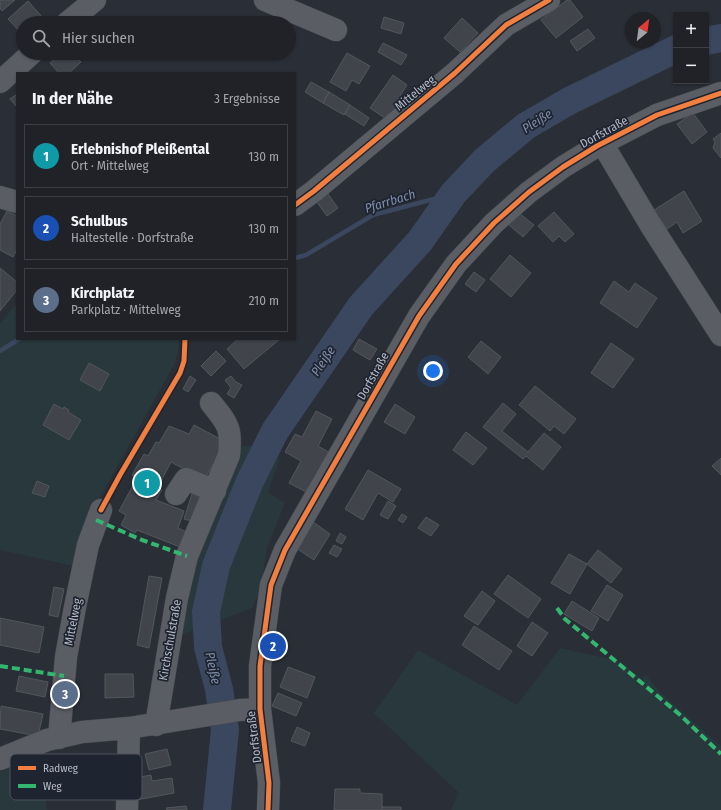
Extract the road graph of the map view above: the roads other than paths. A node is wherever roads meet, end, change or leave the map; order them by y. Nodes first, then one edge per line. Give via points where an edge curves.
1 (265, 0) edge
2 (549, 0) edge
3 (336, 30) dead end
4 (25, 64) edge
5 (0, 82) edge
6 (721, 93) edge
7 (602, 144) junction
8 (0, 197) edge
9 (16, 202) edge
10 (296, 204) edge
11 (713, 314) edge
12 (721, 335) edge
13 (211, 403) dead end
14 (215, 491) junction
15 (176, 494) dead end
16 (101, 510) road end
17 (250, 710) junction
18 (156, 725) junction
19 (129, 728) junction
20 (59, 738) junction
21 (12, 754) edge
22 (129, 754) edge
23 (10, 755) edge
24 (0, 759) edge
25 (128, 800) edge
26 (128, 810) edge
27 (268, 810) edge

1 - 3 street
2 - 10 street, Mittelweg via 506,25 455,73
4 - 5 street
6 - 7 street, Dorfstraße via 657,115
7 - 11 street via 638,206
7 - 17 street, Dorfstraße via 563,167 529,192 494,223 456,264 419,316 285,550 271,585 260,666
8 - 9 street
11 - 12 street
13 - 14 street, Kirchschulstraße via 227,422 230,438 229,456
14 - 15 street via 186,479
14 - 18 street, Kirchschulstraße via 187,556 177,598
16 - 20 street, Mittelweg via 88,544 75,607 66,657
17 - 18 street
17 - 27 street, Dorfstraße via 269,783
18 - 19 street
19 - 20 street via 99,729
19 - 22 street
20 - 21 street
23 - 24 street
25 - 26 street

